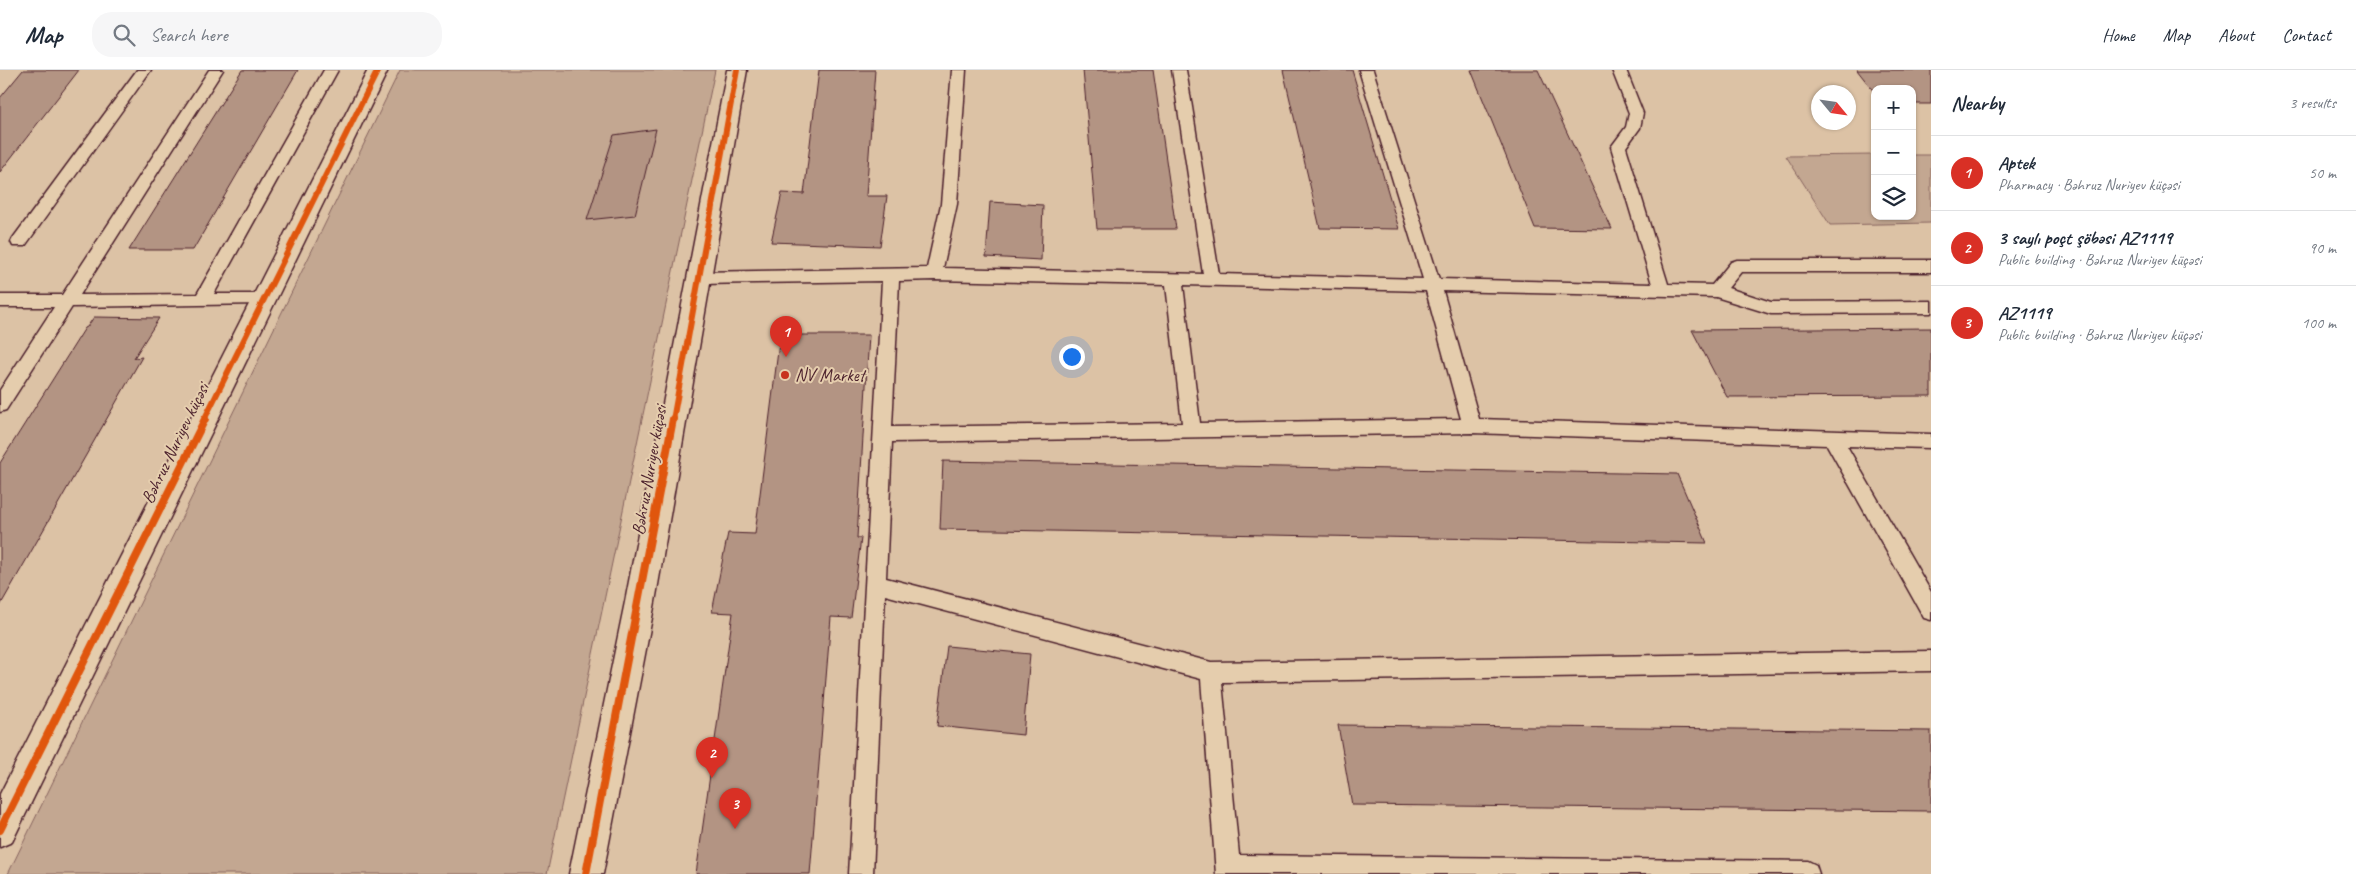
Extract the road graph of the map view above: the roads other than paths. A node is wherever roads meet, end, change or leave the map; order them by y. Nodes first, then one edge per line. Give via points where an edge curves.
1 (144, 70) edge
2 (216, 70) edge
3 (331, 70) edge
4 (378, 70) edge
5 (737, 70) edge
6 (959, 70) edge
7 (1179, 70) edge
8 (1366, 70) edge
9 (1618, 70) edge
10 (19, 242) dead end
11 (1931, 266) edge
12 (934, 274) junction
13 (891, 275) junction
14 (699, 278) junction
15 (1174, 280) junction
16 (1212, 280) junction
17 (1433, 285) junction
18 (1662, 290) junction
19 (1716, 292) junction
20 (202, 300) junction
21 (263, 300) junction
22 (68, 301) junction
23 (0, 302) edge
24 (1931, 307) edge
25 (0, 406) edge
26 (1472, 426) junction
27 (1192, 429) junction
28 (883, 435) junction
29 (1832, 437) junction
30 (1931, 441) edge
31 (876, 584) junction
32 (1931, 611) edge
33 (1931, 661) edge
34 (1211, 672) junction
35 (0, 830) edge
36 (1228, 871) edge
37 (1808, 873) edge
38 (586, 874) edge
39 (861, 874) edge

1 - 10 lane
2 - 22 lane
3 - 20 lane
4 - 21 street, Bəhruz Nuriyev küçəsi
5 - 14 street, Bəhruz Nuriyev küçəsi
6 - 12 lane via 949,204
7 - 16 lane
8 - 17 lane
9 - 18 lane via 1636,113 1633,128 1618,147
11 - 19 lane via 1737,266
12 - 13 lane
12 - 15 lane
13 - 14 lane
13 - 28 lane
14 - 38 street, Bəhruz Nuriyev küçəsi
15 - 16 lane
15 - 27 lane
16 - 17 lane
17 - 18 lane
17 - 26 lane
18 - 19 lane
19 - 24 lane via 1771,308
20 - 21 lane
20 - 22 lane
21 - 35 street, Bəhruz Nuriyev küçəsi
22 - 23 lane
22 - 25 lane
26 - 27 lane
26 - 29 lane
27 - 28 lane
28 - 31 lane
29 - 30 lane
29 - 32 lane
31 - 34 lane
31 - 39 lane
33 - 34 lane
34 - 36 lane
36 - 37 lane

